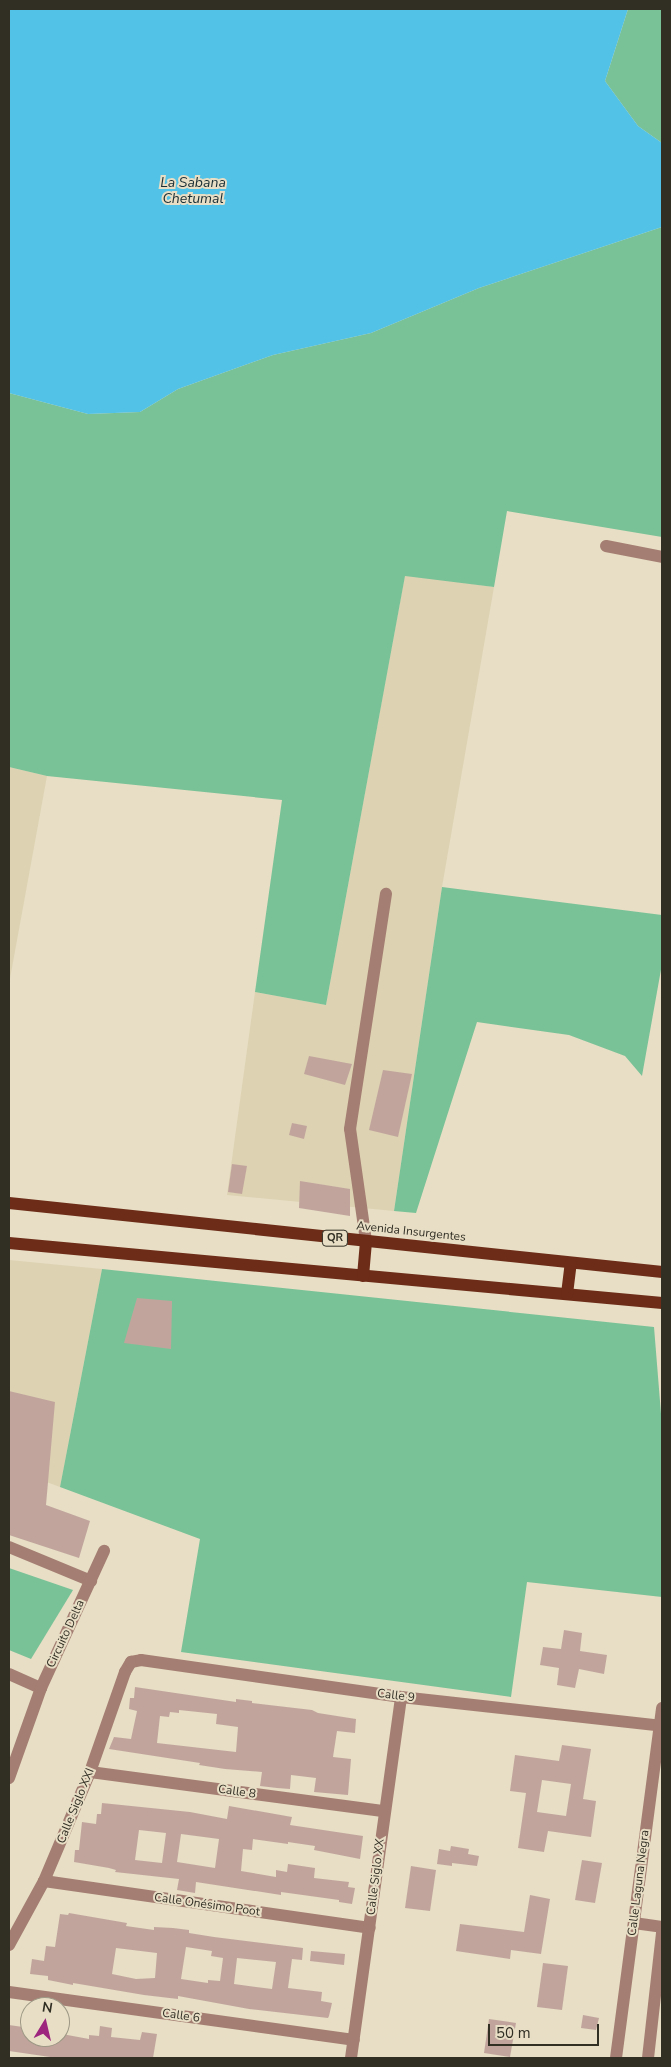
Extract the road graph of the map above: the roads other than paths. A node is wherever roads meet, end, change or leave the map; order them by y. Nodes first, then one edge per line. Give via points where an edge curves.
1 (606, 546) dead end
2 (662, 557) edge
3 (386, 894) dead end
4 (9, 1203) edge
5 (366, 1241) junction
6 (9, 1242) edge
7 (571, 1263) junction
8 (662, 1272) edge
9 (363, 1276) junction
10 (567, 1294) junction
11 (662, 1303) edge
12 (9, 1547) edge
13 (104, 1552) dead end
14 (91, 1580) junction
15 (131, 1662) joint
16 (9, 1674) edge
17 (41, 1688) junction
18 (401, 1697) junction
19 (662, 1708) edge
20 (661, 1726) edge
21 (90, 1772) junction
22 (9, 1778) edge
23 (384, 1811) junction
24 (44, 1882) junction
25 (634, 1923) junction
26 (662, 1927) edge
27 (370, 1928) junction
28 (662, 1933) edge
29 (9, 1945) edge
30 (9, 1992) edge
31 (354, 2040) junction
32 (351, 2058) edge
33 (616, 2058) edge
34 (648, 2058) edge

1 - 2 street
3 - 5 street via 350,1130
4 - 5 main road, Avenida Insurgentes / QR
5 - 7 main road, Avenida Insurgentes / QR
5 - 9 main road
6 - 9 main road
7 - 8 main road, Avenida Insurgentes / QR
7 - 10 main road
9 - 10 main road
10 - 11 main road
12 - 14 street
13 - 14 street, Circuito Delta
14 - 17 street, Circuito Delta
15 - 18 street, Calle 9 via 141,1660
15 - 21 street, Calle Siglo XXI
16 - 17 street
17 - 22 street, Circuito Delta
18 - 20 street, Calle 9
18 - 23 street, Calle Siglo XX
19 - 20 street, Calle Laguna Negra
20 - 25 street, Calle Laguna Negra
21 - 23 street, Calle 8
21 - 24 street, Calle Siglo XXI
23 - 27 street, Calle Siglo XX
24 - 27 street, Calle Onésimo Poot
24 - 29 street, Calle Siglo XXI
25 - 26 street
25 - 33 street, Calle Laguna Negra
27 - 31 street, Calle Siglo XX
28 - 34 street
30 - 31 street, Calle 6
31 - 32 street, Calle Siglo XX

